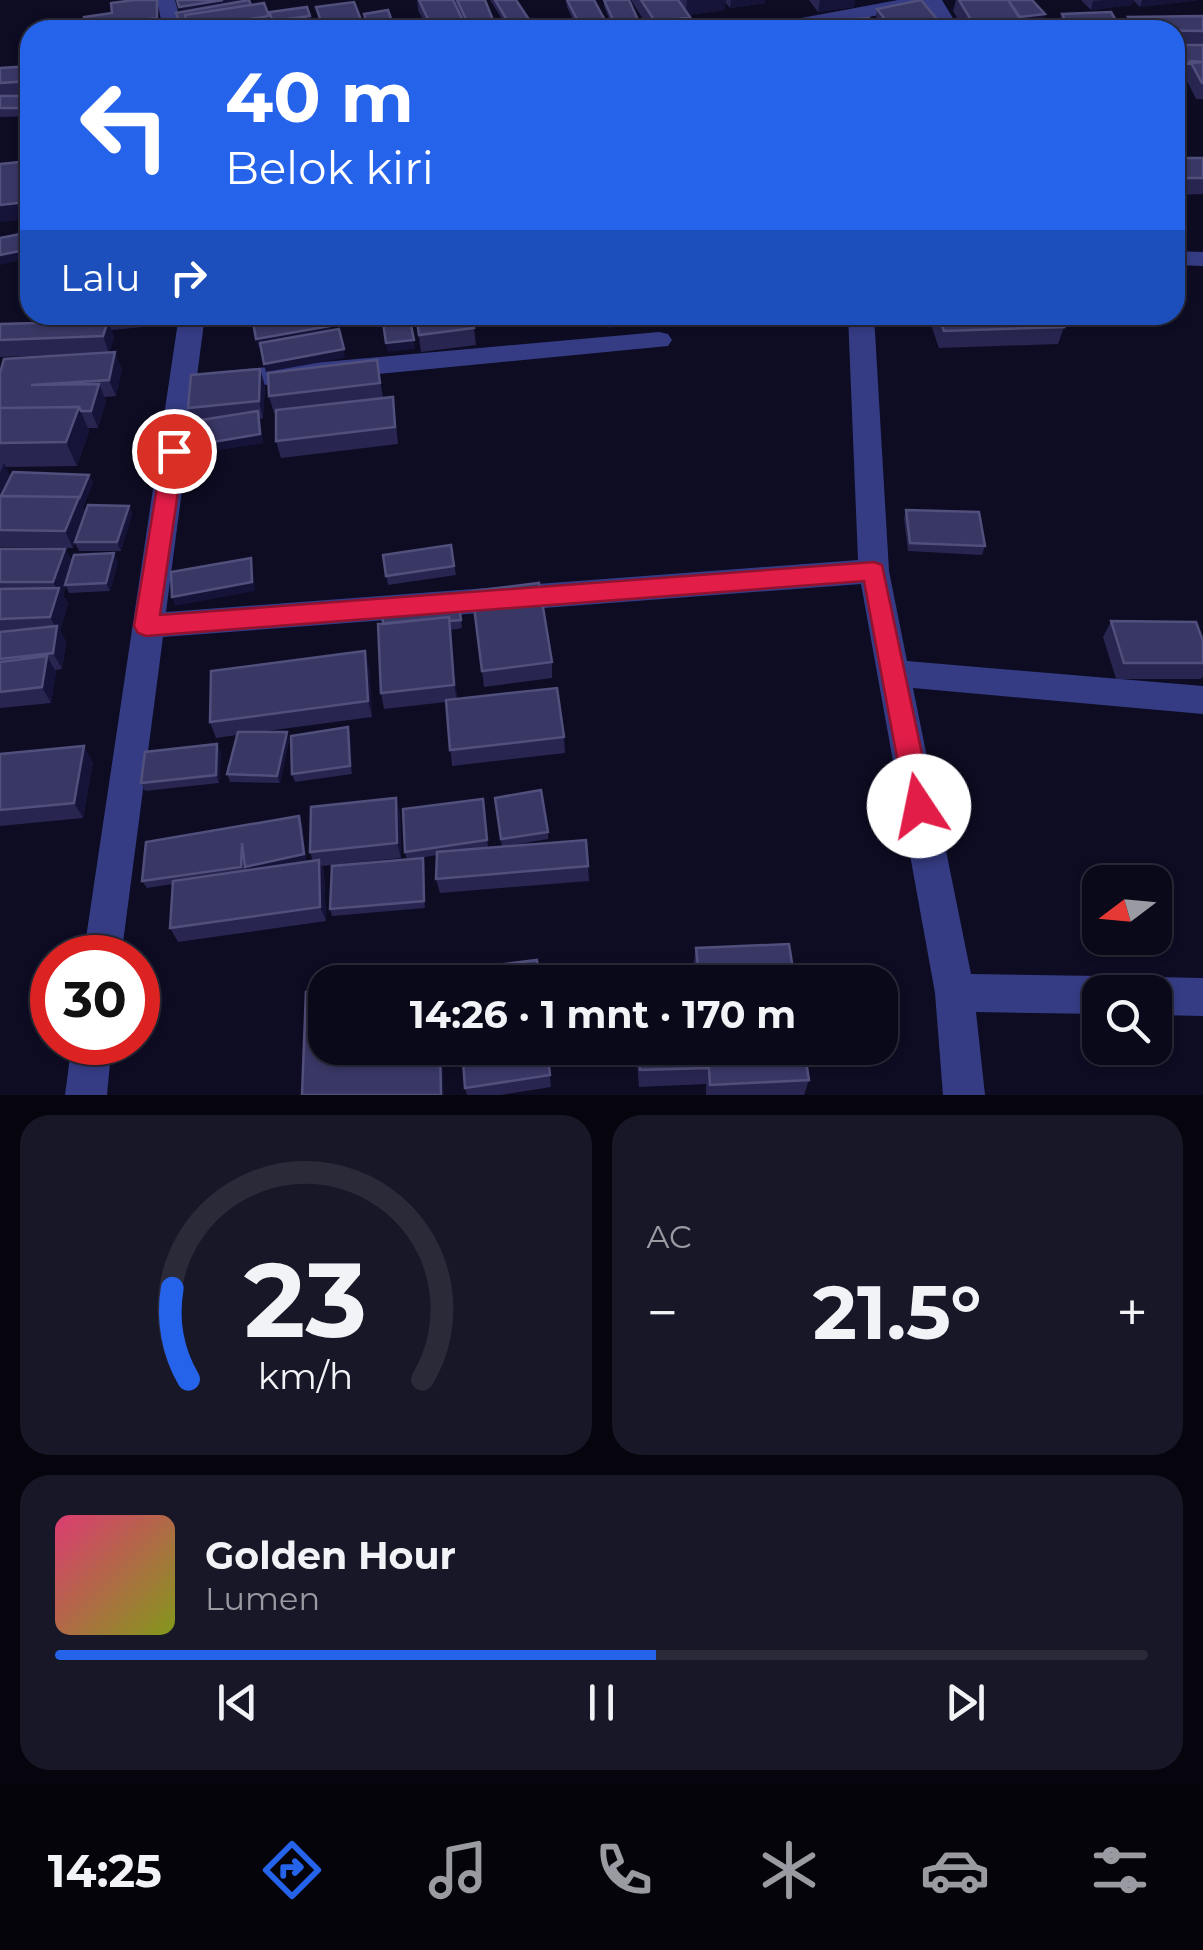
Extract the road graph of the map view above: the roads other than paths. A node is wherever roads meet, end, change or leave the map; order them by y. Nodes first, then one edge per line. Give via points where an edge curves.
1 (930, 0) edge
2 (823, 20) edge
3 (191, 325) edge
4 (862, 325) edge
5 (659, 340) dead end
6 (183, 384) junction
7 (874, 571) junction
8 (146, 626) junction
9 (894, 674) junction
10 (1203, 700) edge
11 (105, 935) edge
12 (955, 993) junction
13 (1082, 995) edge
14 (1172, 996) edge
15 (1203, 997) edge
16 (89, 1065) edge
17 (86, 1095) edge
18 (964, 1095) edge

1 - 2 street
3 - 6 street
4 - 7 street
5 - 6 street
6 - 8 street
7 - 8 street
7 - 9 street
8 - 11 street
9 - 10 street
9 - 12 street
12 - 13 street
12 - 18 street
14 - 15 street
16 - 17 street

